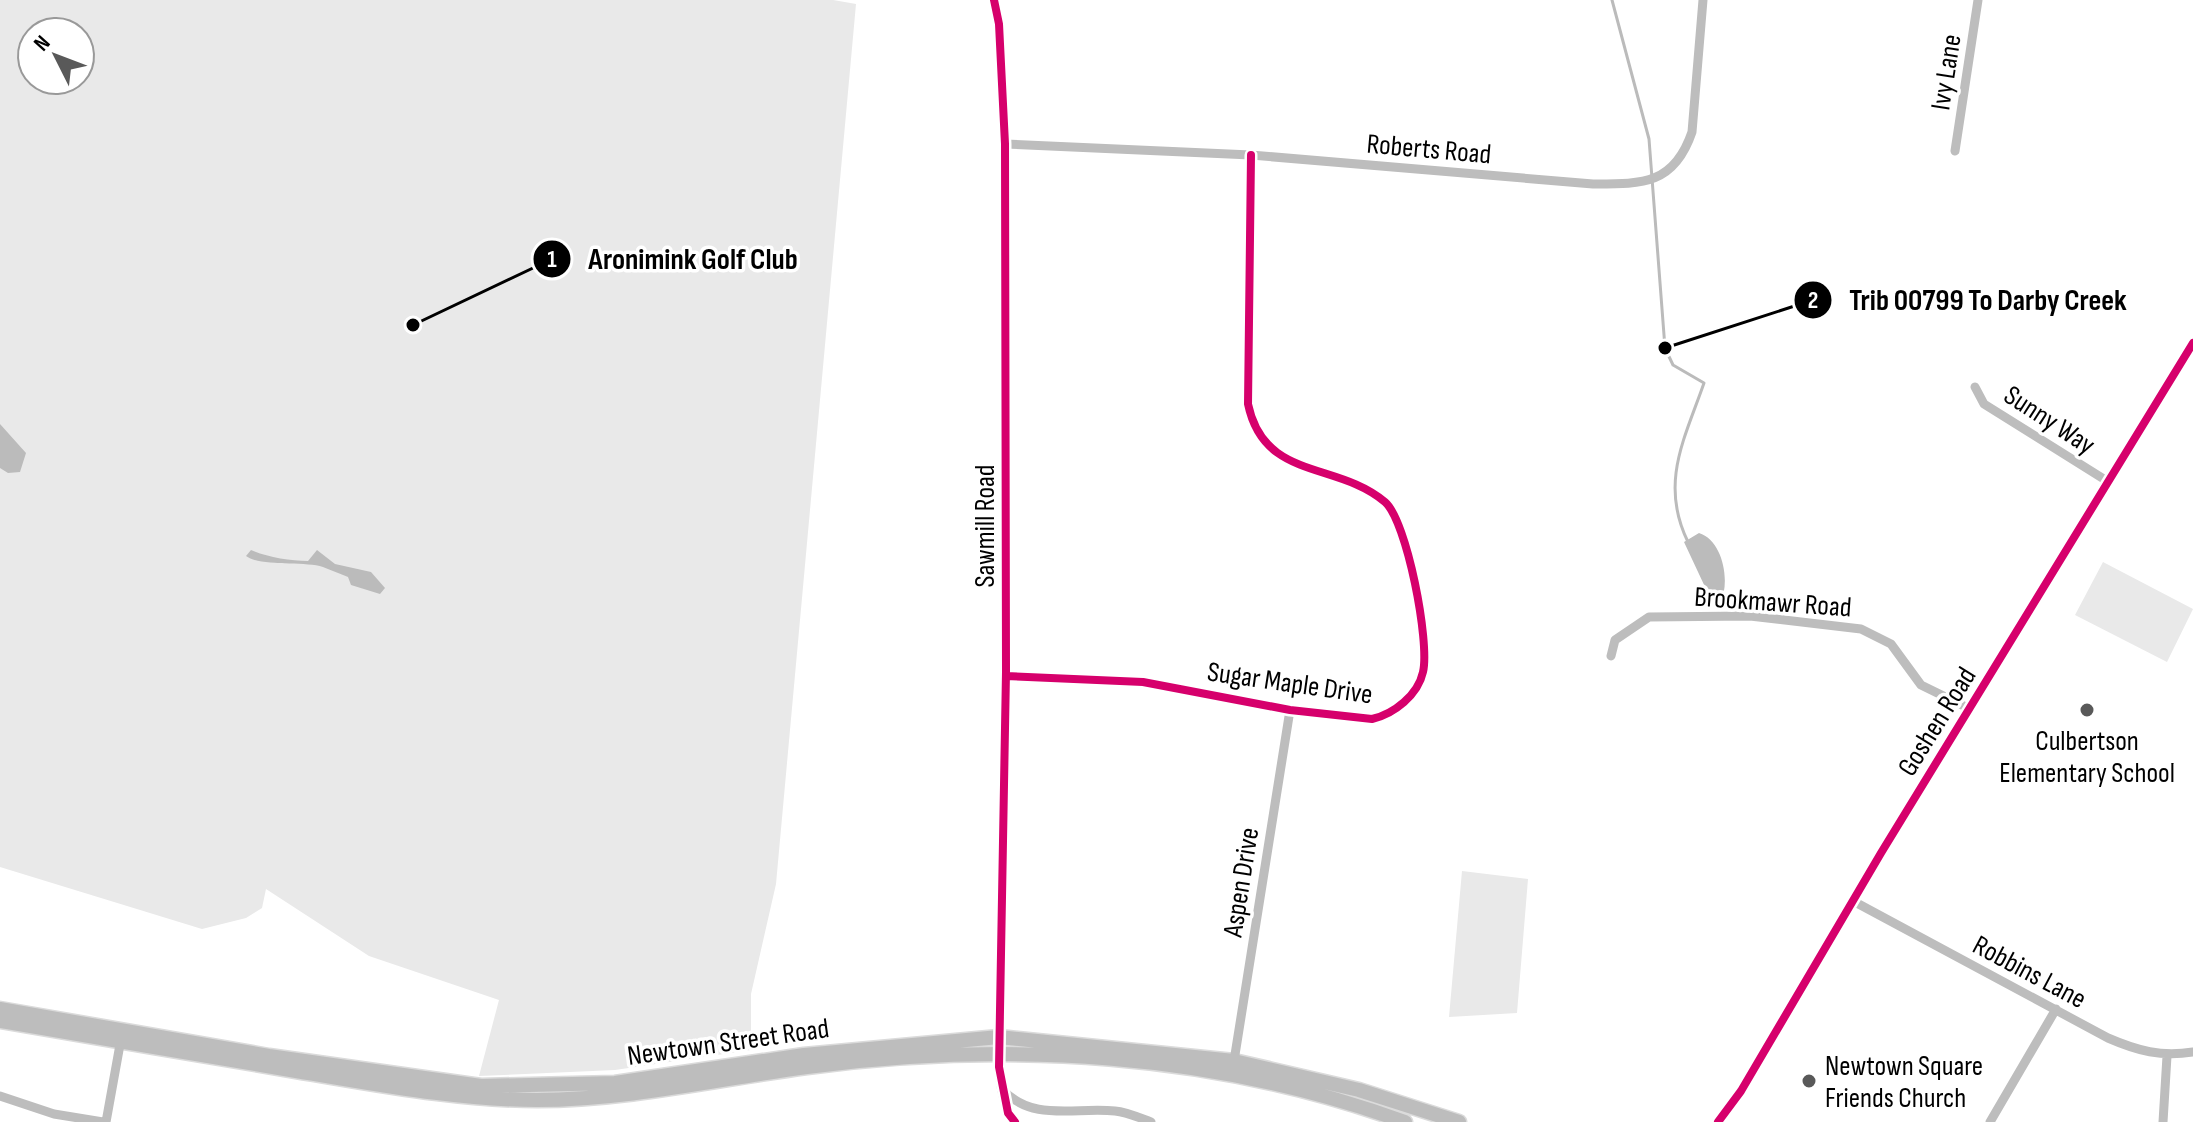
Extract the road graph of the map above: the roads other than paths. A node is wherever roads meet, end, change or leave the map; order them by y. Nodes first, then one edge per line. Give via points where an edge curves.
1 (994, 0) edge
2 (1703, 0) edge
3 (1978, 0) edge
4 (1005, 144) junction
5 (1955, 151) dead end
6 (1251, 155) junction
7 (2193, 343) edge
8 (1975, 387) dead end
9 (2107, 481) junction
10 (1611, 656) dead end
11 (1006, 676) junction
12 (1970, 709) junction
13 (1290, 710) junction
14 (1853, 901) junction
15 (0, 1009) edge
16 (2056, 1009) junction
17 (0, 1021) edge
18 (122, 1036) junction
19 (999, 1045) junction
20 (2193, 1052) edge
21 (2167, 1056) junction
22 (1234, 1061) junction
23 (1003, 1090) junction
24 (0, 1096) edge
25 (1097, 1110) junction
26 (1439, 1119) edge
27 (104, 1122) edge
28 (1015, 1122) edge
29 (1098, 1122) edge
30 (1151, 1122) edge
31 (1405, 1122) edge
32 (1459, 1122) edge
33 (1718, 1122) edge
34 (1990, 1122) edge
35 (2163, 1122) edge

1 - 4 street, Sawmill Road
2 - 6 street, Roberts Road via 1692,132 1671,170 1642,184
3 - 5 street, Ivy Lane
4 - 6 street, Roberts Road
4 - 11 street, Sawmill Road
6 - 13 street, Sugar Maple Drive via 1251,420 1267,447 1281,457 1376,496 1395,514 1425,648 1423,675 1404,702 1385,717
7 - 9 street, Goshen Road
8 - 9 street, Sunny Way via 1984,404
9 - 12 street, Goshen Road
10 - 12 street, Brookmawr Road via 1615,640 1649,617 1750,616 1861,629 1891,644 1921,685
11 - 13 street, Sugar Maple Drive via 1143,682
11 - 19 street, Sawmill Road
12 - 14 street, Goshen Road
13 - 22 street, Aspen Drive
14 - 16 street, Robbins Lane
14 - 33 street, Goshen Road
15 - 18 main road, Newtown Street Road
16 - 21 street, Robbins Lane via 2137,1050
16 - 34 street
17 - 18 main road, Newtown Street Road
18 - 19 main road, Newtown Street Road via 396,1088 542,1100
18 - 27 street
19 - 22 main road, Newtown Street Road
19 - 23 street
19 - 31 main road, Newtown Street Road via 1240,1076
20 - 21 street, Robbins Lane
21 - 35 street
22 - 26 main road, Newtown Street Road via 1359,1090
23 - 25 street via 1011,1100 1043,1114
23 - 28 street
24 - 27 street via 54,1114
25 - 29 street
25 - 30 street
26 - 32 main road, Newtown Street Road

